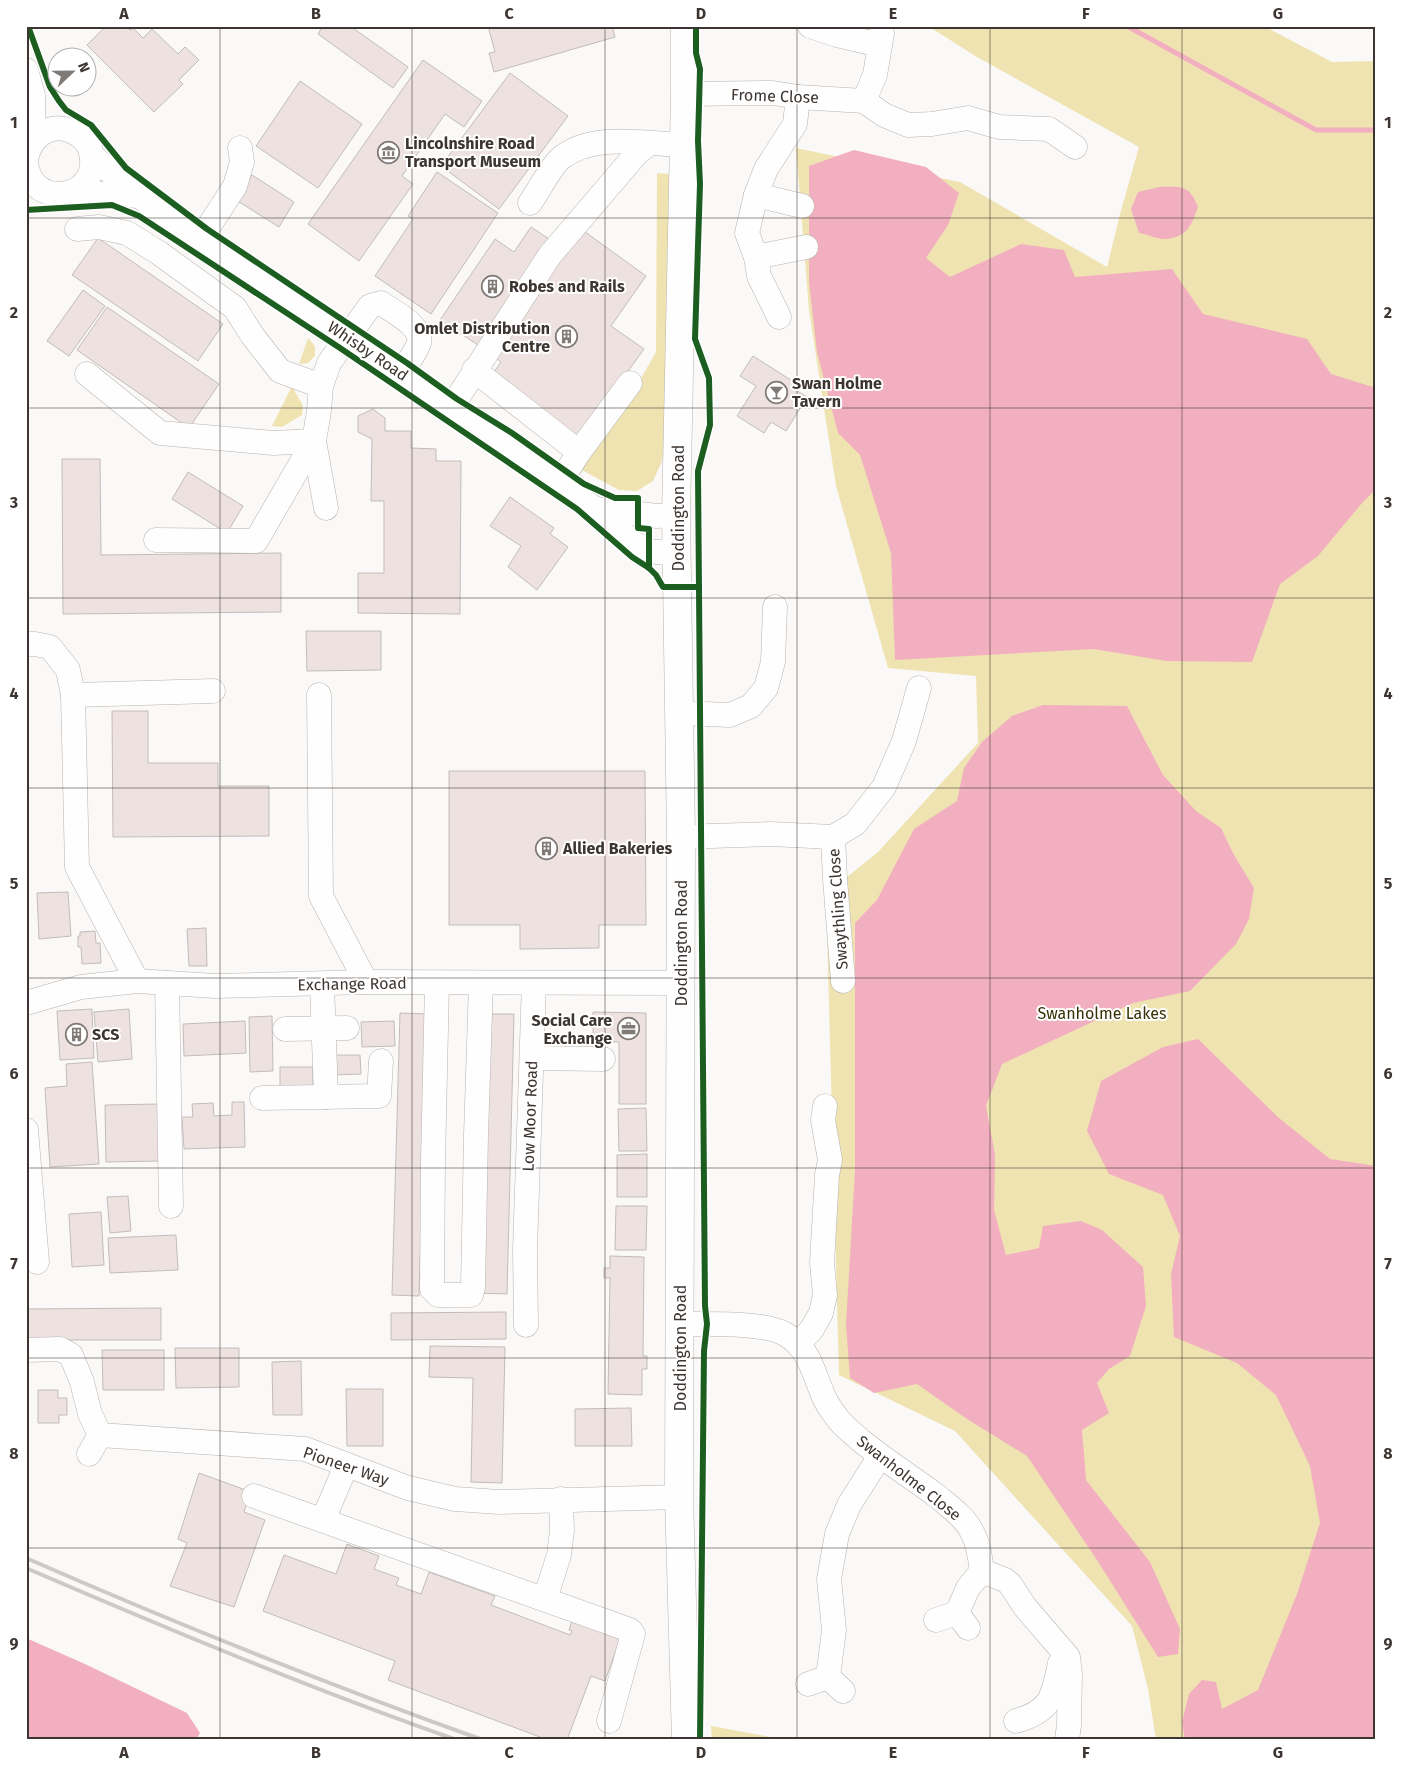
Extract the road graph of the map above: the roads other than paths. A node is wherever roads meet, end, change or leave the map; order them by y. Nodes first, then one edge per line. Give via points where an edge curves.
1 (685, 26) edge
2 (810, 26) edge
3 (26, 70) edge
4 (685, 94) junction
5 (33, 95) junction
6 (798, 97) junction
7 (864, 100) junction
8 (63, 128) junction
9 (649, 144) junction
10 (684, 146) junction
11 (1075, 147) dead end
12 (240, 148) dead end
13 (30, 149) edge
14 (92, 156) junction
15 (26, 162) edge
16 (62, 193) junction
17 (756, 195) junction
18 (26, 196) edge
19 (139, 196) junction
20 (530, 203) dead end
21 (802, 206) dead end
22 (77, 229) dead end
23 (200, 240) junction
24 (806, 247) dead end
25 (756, 257) junction
26 (779, 317) dead end
27 (347, 336) junction
28 (474, 370) junction
29 (87, 374) dead end
30 (401, 374) junction
31 (630, 383) dead end
32 (321, 386) junction
33 (450, 408) junction
34 (525, 411) junction
35 (314, 441) junction
36 (506, 445) junction
37 (579, 452) junction
38 (559, 484) junction
39 (326, 508) dead end
40 (595, 509) junction
41 (676, 515) junction
42 (156, 540) dead end
43 (677, 554) junction
44 (775, 607) dead end
45 (26, 644) edge
46 (919, 688) dead end
47 (213, 692) dead end
48 (73, 694) junction
49 (319, 695) dead end
50 (678, 713) junction
51 (681, 837) junction
52 (833, 837) junction
53 (137, 981) junction
54 (843, 981) dead end
55 (366, 982) junction
56 (167, 983) junction
57 (481, 983) junction
58 (534, 983) junction
59 (681, 983) junction
60 (322, 984) junction
61 (438, 984) junction
62 (26, 1003) edge
63 (324, 1028) junction
64 (347, 1028) dead end
65 (285, 1029) dead end
66 (532, 1058) junction
67 (603, 1059) dead end
68 (382, 1061) dead end
69 (326, 1097) junction
70 (262, 1098) dead end
71 (825, 1106) dead end
72 (26, 1130) edge
73 (29, 1197) edge
74 (171, 1206) dead end
75 (38, 1262) dead end
76 (680, 1324) junction
77 (526, 1325) dead end
78 (798, 1344) junction
79 (26, 1350) edge
80 (880, 1456) junction
81 (346, 1466) junction
82 (254, 1496) dead end
83 (679, 1497) junction
84 (561, 1499) junction
85 (323, 1520) junction
86 (982, 1570) junction
87 (545, 1599) junction
88 (953, 1620) dead end
89 (1062, 1650) junction
90 (826, 1684) dead end
91 (609, 1721) dead end
92 (1016, 1721) dead end
93 (686, 1740) edge
94 (1067, 1740) edge

1 - 4 main road, Doddington Road
2 - 7 street via 837,35 881,39 875,75
3 - 5 street, Whisby Road
4 - 6 street, Frome Close via 773,93
4 - 10 main road, Doddington Road
5 - 8 street, Whisby Road
5 - 13 street, Whisby Road
6 - 7 street, Frome Close
6 - 17 street via 795,124 766,169
7 - 11 street via 884,115 908,125 968,118 999,127 1049,129
8 - 13 street, Whisby Road via 43,132
8 - 14 street, Whisby Road via 82,137
9 - 10 street
9 - 20 street via 620,140 578,147 559,159
9 - 28 street via 638,152 550,255
10 - 41 main road, Doddington Road
12 - 23 street via 242,162 235,186
14 - 16 street via 89,176 82,185
14 - 19 street, Whisby Road
15 - 16 street via 32,181 39,188
16 - 18 street
16 - 19 street
17 - 21 street
17 - 25 street via 747,233
19 - 23 street, Whisby Road
22 - 32 street via 99,227 127,233 159,252 235,308 280,371
23 - 27 street, Whisby Road
24 - 25 street
25 - 26 street via 759,276
27 - 30 street, Whisby Road
27 - 30 street via 370,306 381,303 416,328 419,336 418,344
27 - 32 street via 329,363
28 - 33 street
28 - 34 street
29 - 35 street via 160,433 273,443
30 - 33 street, Whisby Road
31 - 37 street
32 - 35 street
33 - 36 street, Whisby Road
34 - 36 street
34 - 37 street
35 - 39 street
35 - 42 street via 256,540
36 - 38 street, Whisby Road
37 - 38 street
38 - 40 street, Whisby Road
40 - 41 street, Whisby Road
40 - 43 street, Whisby Road via 648,551
41 - 43 main road, Doddington Road
43 - 50 main road, Doddington Road
44 - 50 street via 773,662 766,688 750,706 730,715
45 - 48 street via 50,647 68,670
46 - 52 street, Swaythling Close via 904,741 884,787 855,824
47 - 48 street
48 - 53 street via 77,867
49 - 55 street via 321,896
50 - 51 main road, Doddington Road
51 - 52 street, Swaythling Close via 770,834
51 - 59 main road, Doddington Road
52 - 54 street, Swaythling Close
53 - 56 street, Exchange Road
53 - 62 street, Exchange Road via 81,988
55 - 60 street, Exchange Road
55 - 61 street, Exchange Road
56 - 60 street, Exchange Road via 215,986
56 - 74 street
57 - 58 street, Exchange Road
57 - 61 street, Exchange Road
57 - 61 street via 471,1295 438,1295 432,1289
58 - 59 street, Exchange Road
58 - 66 street, Low Moor Road
59 - 76 main road, Doddington Road
60 - 63 street
63 - 64 street
63 - 65 street
63 - 69 street
66 - 67 street
66 - 77 street, Low Moor Road via 525,1250
68 - 69 street via 379,1096
69 - 70 street
71 - 78 street via 823,1120 830,1160 822,1263 825,1295 821,1313
72 - 73 street
73 - 75 street
76 - 78 street, Swanholme Close via 775,1329
76 - 83 main road, Doddington Road
78 - 80 street, Swanholme Close via 808,1356 831,1410 842,1424
79 - 81 street, Pioneer Way via 60,1349 71,1355 82,1382 93,1434 305,1449
80 - 86 street, Swanholme Close via 956,1511 973,1533
80 - 90 street via 849,1505 837,1534 829,1579 834,1630
81 - 84 street, Pioneer Way via 408,1488 455,1499 499,1502
81 - 85 street
82 - 85 street
83 - 84 street, Pioneer Way
83 - 93 main road, Doddington Road
84 - 87 street via 559,1555
85 - 87 street
86 - 88 street via 968,1588
86 - 89 street via 1010,1584
87 - 91 street via 630,1630 633,1634
89 - 92 street via 1054,1692 1047,1704
89 - 94 street via 1068,1657 1070,1674

